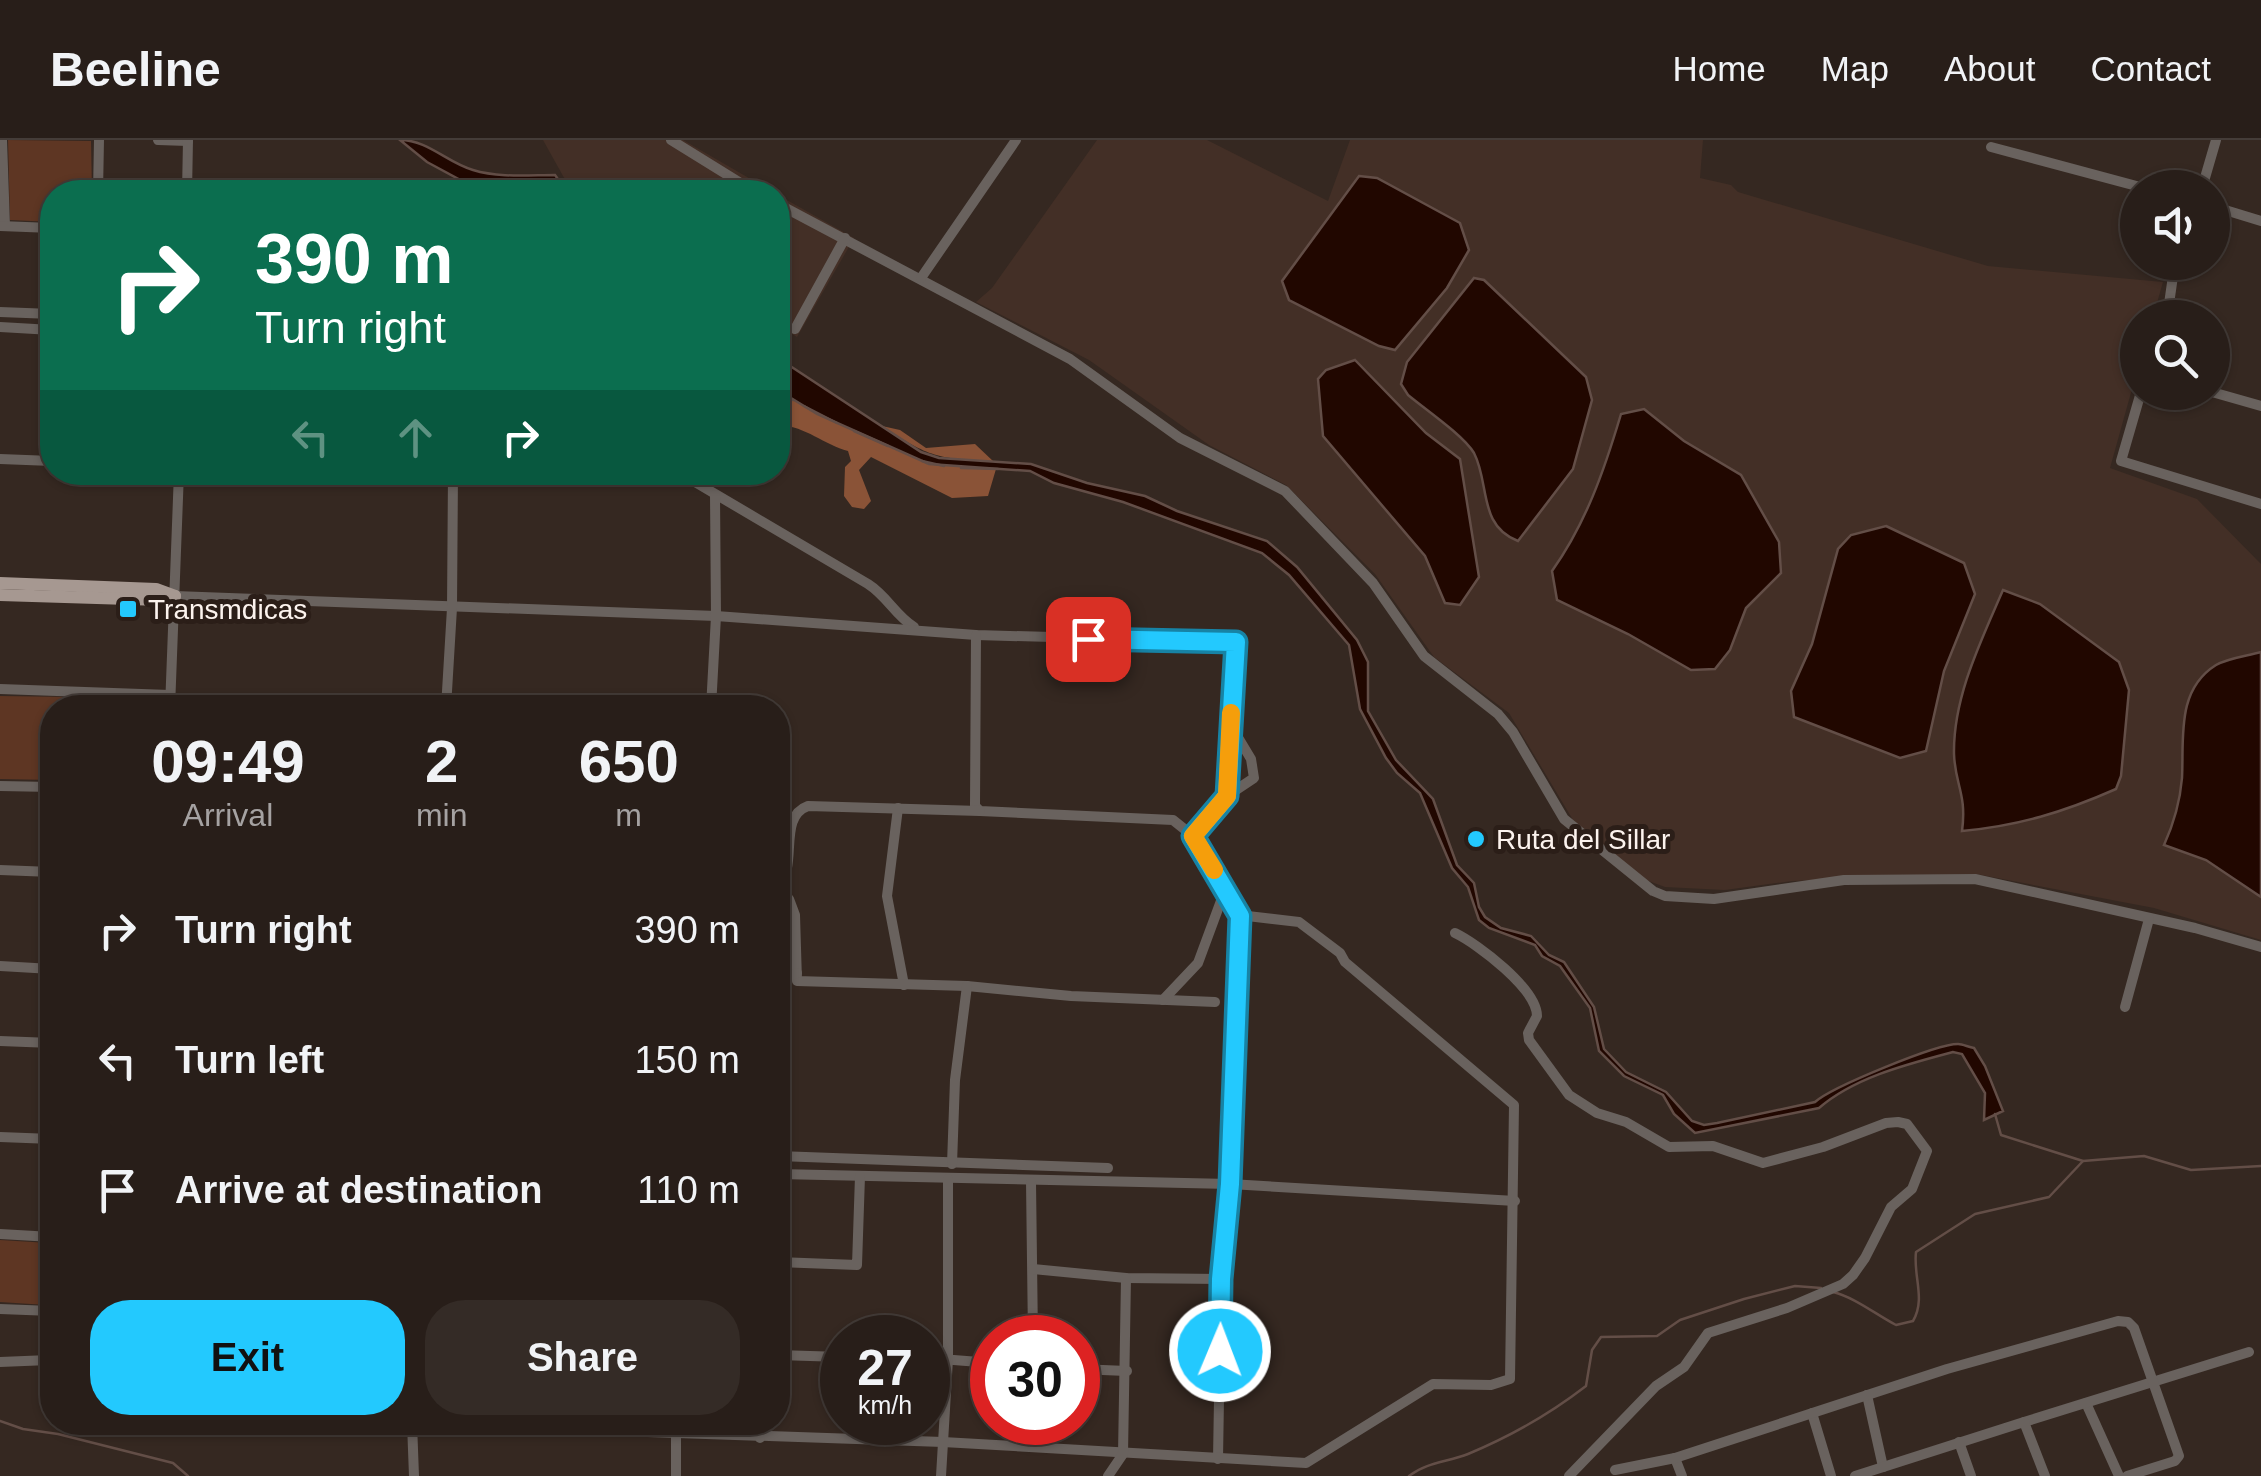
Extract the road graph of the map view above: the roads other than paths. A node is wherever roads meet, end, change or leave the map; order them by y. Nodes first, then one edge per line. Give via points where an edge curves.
1 (2, 140) edge
2 (99, 140) edge
3 (158, 140) edge
4 (671, 140) edge
5 (1016, 140) edge
6 (2216, 140) edge
7 (188, 141) edge
8 (1991, 146) dead end
9 (2207, 170) edge
10 (98, 180) edge
11 (187, 180) edge
12 (736, 180) edge
13 (2120, 181) edge
14 (790, 210) edge
15 (2230, 212) edge
16 (2261, 221) edge
17 (2, 226) edge
18 (40, 228) edge
19 (845, 238) junction
20 (921, 278) junction
21 (0, 312) edge
22 (40, 314) edge
23 (0, 327) edge
24 (40, 329) edge
25 (795, 329) dead end
26 (2230, 397) edge
27 (2261, 406) edge
28 (2136, 410) edge
29 (0, 459) edge
30 (40, 461) edge
31 (179, 485) edge
32 (452, 485) edge
33 (699, 485) edge
34 (715, 495) junction
35 (2261, 504) edge
36 (0, 583) edge
37 (0, 595) edge
38 (175, 596) junction
39 (452, 608) junction
40 (716, 616) junction
41 (919, 630) junction
42 (976, 635) junction
43 (0, 689) edge
44 (78, 691) junction
45 (78, 695) edge
46 (111, 695) edge
47 (170, 695) edge
48 (447, 695) edge
49 (712, 695) edge
50 (1230, 724) junction
51 (0, 786) edge
52 (40, 787) edge
53 (1227, 796) junction
54 (898, 808) junction
55 (980, 811) junction
56 (1193, 836) junction
57 (790, 841) edge
58 (0, 870) edge
59 (40, 872) edge
60 (1225, 890) junction
61 (790, 904) edge
62 (1240, 916) junction
63 (2149, 919) junction
64 (1455, 933) dead end
65 (2261, 948) edge
66 (0, 966) edge
67 (40, 968) edge
68 (797, 973) junction
69 (790, 976) edge
70 (904, 985) junction
71 (967, 986) junction
72 (1164, 1000) junction
73 (1215, 1002) dead end
74 (2125, 1007) dead end
75 (0, 1041) edge
76 (40, 1043) edge
77 (0, 1138) edge
78 (40, 1139) edge
79 (790, 1157) edge
80 (952, 1164) junction
81 (1108, 1168) dead end
82 (790, 1174) edge
83 (860, 1176) junction
84 (948, 1179) junction
85 (1031, 1182) junction
86 (1230, 1184) junction
87 (1515, 1201) junction
88 (0, 1234) edge
89 (40, 1236) edge
90 (790, 1263) edge
91 (1033, 1269) junction
92 (1126, 1278) junction
93 (1221, 1279) junction
94 (0, 1309) edge
95 (40, 1310) edge
96 (948, 1315) edge
97 (1033, 1315) edge
98 (2248, 1352) dead end
99 (790, 1355) edge
100 (820, 1356) edge
101 (40, 1360) edge
102 (0, 1362) edge
103 (1100, 1369) edge
104 (1126, 1371) junction
105 (2152, 1384) junction
106 (1866, 1395) junction
107 (2086, 1404) junction
108 (1812, 1413) junction
109 (2024, 1422) junction
110 (412, 1435) edge
111 (676, 1435) edge
112 (735, 1435) edge
113 (760, 1438) joint
114 (820, 1439) edge
115 (950, 1442) edge
116 (1959, 1442) junction
117 (943, 1445) edge
118 (1123, 1454) junction
119 (1675, 1458) junction
120 (1218, 1459) junction
121 (1889, 1465) junction
122 (1614, 1470) dead end
123 (414, 1476) edge
124 (676, 1476) edge
125 (941, 1476) edge
126 (1108, 1476) edge
127 (1569, 1476) edge
128 (1682, 1476) edge
129 (1831, 1476) edge
130 (1855, 1476) edge
131 (1899, 1476) edge
132 (1970, 1476) edge
133 (2044, 1476) edge
134 (2119, 1476) edge
135 (2127, 1476) edge

1 - 17 street
2 - 10 street
3 - 7 street
4 - 12 street
5 - 20 street
6 - 9 street
7 - 11 street
8 - 13 street
14 - 19 street
15 - 16 street
17 - 18 street
19 - 20 street
19 - 25 street
20 - 63 street via 1070,358 1180,438 1285,491 1374,583 1424,656 1498,714 1564,818 1653,891 1714,899 1844,880 1975,880
21 - 22 street
23 - 24 street
26 - 27 street
28 - 35 street via 2121,461
29 - 30 street
31 - 38 street
32 - 39 street
33 - 34 street
34 - 40 street
34 - 41 street via 877,590 896,616
36 - 38 main road
37 - 38 main road
38 - 39 street
38 - 47 street
39 - 40 street
39 - 48 street
40 - 41 street
40 - 49 street
41 - 42 street
42 - 50 street via 1236,642
42 - 55 street via 973,794
43 - 44 street
44 - 45 street
44 - 46 street
50 - 53 street
50 - 53 street via 1254,778
51 - 52 street
53 - 56 street
54 - 55 street
54 - 57 street via 800,808
54 - 70 street via 887,896
55 - 56 street via 1173,820
56 - 60 street
58 - 59 street
60 - 62 street
60 - 72 street via 1198,964
61 - 68 street
62 - 86 street
62 - 87 street via 1299,922 1514,1105
63 - 65 street
63 - 74 street
64 - 127 street via 1487,952 1532,1001 1537,1016 1529,1040 1569,1095 1669,1147 1712,1146 1764,1164 1898,1122 1927,1150 1912,1189 1891,1206 1865,1258 1842,1284 1708,1333 1684,1367 1656,1386
66 - 67 street
68 - 69 street
68 - 70 street via 797,980
70 - 71 street
71 - 72 street
71 - 80 street
72 - 73 street
75 - 76 street
77 - 78 street
79 - 80 street
80 - 81 street
82 - 83 street
83 - 84 street
83 - 90 street via 858,1266
84 - 85 street
84 - 96 street
85 - 86 street
85 - 91 street
86 - 87 street
86 - 93 street
87 - 120 street via 1510,1379 1491,1386 1433,1384 1306,1463
88 - 89 street
91 - 92 street
91 - 97 street
92 - 93 street
92 - 104 street
93 - 120 street
94 - 95 street
98 - 105 street
99 - 100 street
101 - 102 street
103 - 104 street
104 - 118 street
105 - 106 street via 2134,1328 2118,1320
105 - 107 street
105 - 135 street via 2179,1456
106 - 108 street
106 - 121 street
107 - 109 street
107 - 134 street
108 - 119 street
108 - 129 street
109 - 116 street
109 - 133 street
110 - 123 street
111 - 124 street
112 - 113 street
113 - 114 street
115 - 118 street
116 - 121 street
116 - 132 street
117 - 125 street
118 - 120 street
118 - 126 street
119 - 122 street
119 - 128 street
121 - 130 street
121 - 131 street

